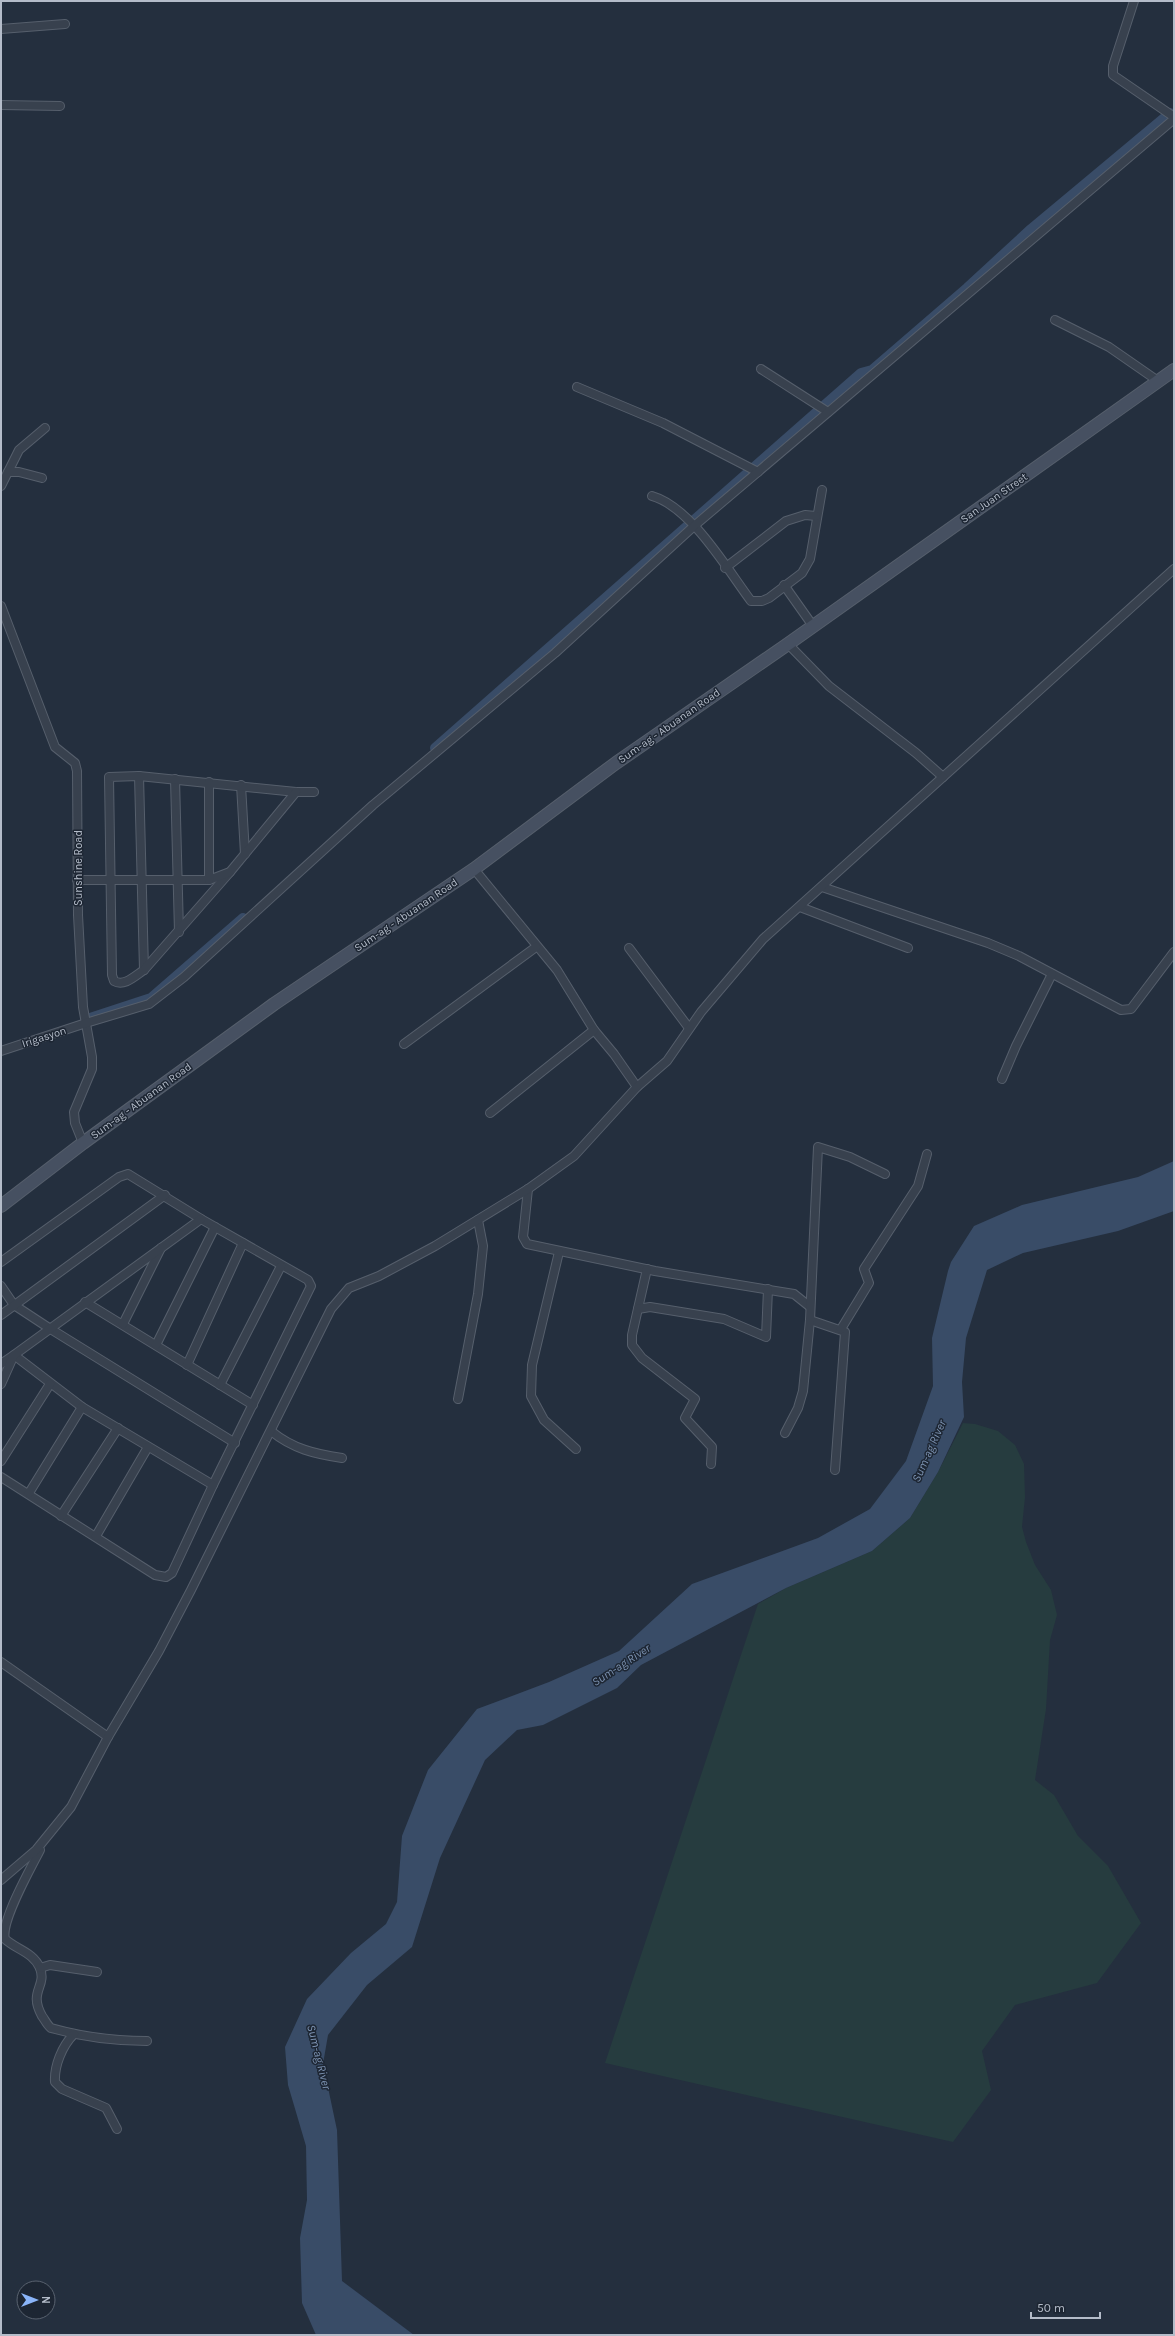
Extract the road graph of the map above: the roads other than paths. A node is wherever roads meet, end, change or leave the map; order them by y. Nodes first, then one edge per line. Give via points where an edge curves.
1 (1134, 1) edge
2 (65, 24) dead end
3 (1, 28) edge
4 (1, 105) edge
5 (60, 106) dead end
6 (1171, 116) edge
7 (1055, 320) dead end
8 (761, 369) dead end
9 (1174, 370) edge
10 (1158, 381) junction
11 (577, 387) dead end
12 (826, 411) junction
13 (45, 428) dead end
14 (8, 472) junction
15 (757, 472) junction
16 (42, 478) dead end
17 (1, 486) edge
18 (822, 490) dead end
19 (652, 496) dead end
20 (816, 516) junction
21 (692, 523) junction
22 (725, 568) junction
23 (1174, 569) edge
24 (784, 585) junction
25 (1, 606) edge
26 (813, 626) junction
27 (788, 644) junction
28 (139, 776) junction
29 (942, 777) junction
30 (175, 779) junction
31 (209, 782) junction
32 (241, 785) junction
33 (296, 792) junction
34 (314, 792) dead end
35 (245, 854) junction
36 (474, 869) junction
37 (230, 872) junction
38 (77, 880) junction
39 (110, 880) junction
40 (143, 880) junction
41 (176, 880) junction
42 (209, 880) junction
43 (822, 887) junction
44 (800, 907) junction
45 (178, 932) junction
46 (536, 947) junction
47 (629, 948) dead end
48 (908, 948) dead end
49 (1174, 952) edge
50 (144, 970) junction
51 (1052, 974) junction
52 (86, 1022) junction
53 (689, 1028) junction
54 (594, 1030) junction
55 (404, 1044) dead end
56 (1, 1051) edge
57 (1002, 1079) dead end
58 (637, 1087) junction
59 (490, 1113) dead end
60 (83, 1143) junction
61 (928, 1154) dead end
62 (885, 1174) dead end
63 (528, 1189) junction
64 (165, 1195) junction
65 (1, 1206) edge
66 (200, 1219) junction
67 (478, 1220) junction
68 (215, 1227) junction
69 (243, 1244) junction
70 (161, 1247) junction
71 (559, 1252) junction
72 (1, 1262) edge
73 (281, 1266) junction
74 (647, 1269) junction
75 (1, 1286) edge
76 (768, 1289) junction
77 (85, 1302) junction
78 (14, 1304) junction
79 (809, 1306) junction
80 (638, 1309) junction
81 (1, 1315) edge
82 (810, 1320) junction
83 (124, 1324) junction
84 (49, 1328) junction
85 (841, 1329) junction
86 (156, 1345) junction
87 (14, 1355) junction
88 (1, 1364) edge
89 (187, 1365) junction
90 (1, 1384) edge
91 (50, 1384) junction
92 (220, 1385) junction
93 (458, 1399) dead end
94 (253, 1405) junction
95 (82, 1406) junction
96 (118, 1428) junction
97 (271, 1431) junction
98 (785, 1433) dead end
99 (235, 1443) junction
100 (148, 1447) junction
101 (576, 1449) dead end
102 (342, 1458) dead end
103 (1, 1461) edge
104 (711, 1464) dead end
105 (835, 1470) dead end
106 (1, 1477) edge
107 (213, 1485) junction
108 (29, 1494) junction
109 (61, 1516) junction
110 (96, 1536) junction
111 (1, 1662) edge
112 (108, 1737) junction
113 (43, 1843) junction
114 (1, 1880) edge
115 (40, 1968) junction
116 (97, 1972) dead end
117 (74, 2034) junction
118 (147, 2041) dead end
119 (117, 2129) dead end

1 - 6 street via 1113,66 1113,75
2 - 3 street
4 - 5 street
6 - 12 street, Irigasyon
7 - 10 street via 1109,347
8 - 12 street
9 - 10 main road, San Juan Street
10 - 26 main road, San Juan Street
11 - 15 street via 663,423
12 - 15 street, Irigasyon
13 - 14 street via 19,450
14 - 16 street
14 - 17 street
15 - 21 street, Irigasyon
18 - 20 street
19 - 21 street via 664,499
20 - 22 street via 805,515 786,521
20 - 24 street via 810,559 802,573
21 - 22 street
21 - 52 street, Irigasyon via 555,653 373,805 184,976 149,1004
22 - 24 street via 751,601 769,598
23 - 29 street
24 - 26 street
25 - 38 street, Sunshine Road via 55,747 75,763 78,788
26 - 27 main road, Sum-ag - Abuanan Road
27 - 29 street via 829,686 887,730
27 - 36 main road, Sum-ag - Abuanan Road via 616,763
28 - 30 street
28 - 39 street via 110,775 107,779
28 - 40 street
29 - 43 street
30 - 31 street
30 - 41 street
31 - 32 street
31 - 42 street
32 - 33 street
32 - 35 street
33 - 34 street
33 - 35 street
35 - 37 street
36 - 46 street
36 - 60 main road, Sum-ag - Abuanan Road via 274,1004
37 - 42 street
37 - 45 street
38 - 39 street
38 - 52 street, Sunshine Road via 83,1007
39 - 40 street
39 - 50 street via 114,981 128,981
40 - 41 street
40 - 50 street
41 - 42 street
41 - 45 street
43 - 44 street
43 - 51 street via 988,943
44 - 48 street
44 - 53 street via 763,939
45 - 50 street
46 - 54 street via 557,970
46 - 55 street
47 - 53 street
49 - 51 street via 1131,1009 1126,1010 1121,1010
51 - 57 street
52 - 56 street, Irigasyon
52 - 60 street, Sunshine Road via 92,1069 74,1112 75,1123
53 - 58 street via 666,1063
54 - 58 street
54 - 59 street
58 - 63 street via 574,1156
60 - 65 main road, Sum-ag - Abuanan Road
61 - 85 street via 918,1186 864,1269 869,1283
62 - 79 street via 850,1157 818,1147
63 - 67 street
63 - 71 street via 524,1240 527,1244
64 - 66 street
64 - 72 street via 128,1174
64 - 78 street
66 - 68 street
66 - 70 street
67 - 93 street via 483,1246 478,1294
67 - 97 street via 407,1261 349,1288 331,1309
68 - 69 street
68 - 86 street
69 - 73 street
69 - 89 street
70 - 77 street
70 - 83 street
71 - 74 street
71 - 101 street via 532,1365 531,1396 544,1420
73 - 92 street
73 - 94 street via 308,1280 311,1286
74 - 76 street
74 - 80 street
75 - 78 street
76 - 79 street via 794,1294
76 - 80 street via 766,1337 724,1319 650,1306
77 - 83 street
77 - 84 street
78 - 81 street
78 - 84 street
79 - 82 street
80 - 104 street via 632,1335 633,1349 647,1363 695,1399 685,1418 712,1447
82 - 85 street
82 - 98 street via 801,1401
83 - 86 street
84 - 87 street
84 - 99 street
85 - 105 street via 845,1332
86 - 89 street
87 - 88 street
87 - 90 street
87 - 91 street
89 - 92 street
91 - 95 street
91 - 103 street
92 - 94 street
94 - 99 street
95 - 96 street
95 - 108 street
96 - 100 street
96 - 109 street
97 - 102 street via 283,1441 302,1450
97 - 112 street via 162,1644
99 - 107 street
100 - 107 street
100 - 110 street
106 - 108 street
107 - 110 street via 172,1573 166,1577 155,1575
108 - 109 street
109 - 110 street
111 - 112 street
112 - 113 street via 72,1807
113 - 114 street
113 - 115 street via 18,1892 3,1932 5,1939 28,1952
115 - 116 street via 56,1966
115 - 117 street via 42,1977 36,1997 37,2008 51,2028
117 - 118 street via 113,2041
117 - 119 street via 57,2065 55,2082 62,2090 106,2108

